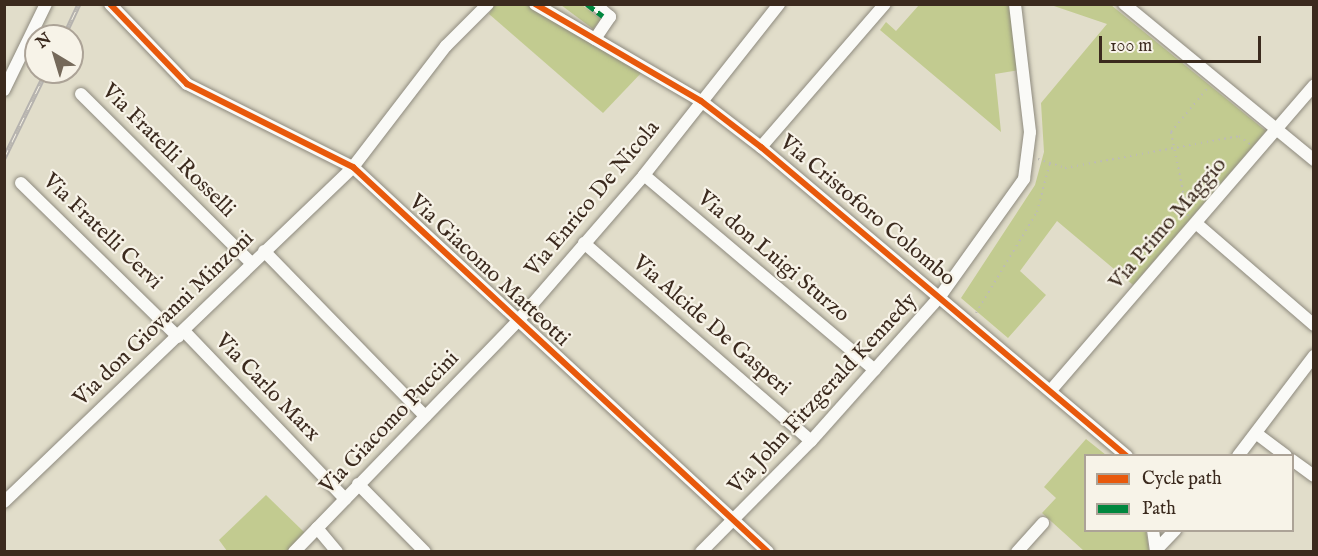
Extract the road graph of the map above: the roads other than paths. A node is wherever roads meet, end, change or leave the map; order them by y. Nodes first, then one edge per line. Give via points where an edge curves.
1 (46, 4) edge
2 (110, 4) edge
3 (488, 4) edge
4 (535, 4) edge
5 (552, 4) edge
6 (595, 4) edge
7 (779, 4) edge
8 (885, 4) edge
9 (1015, 4) edge
10 (1124, 4) edge
11 (473, 9) edge
12 (564, 20) junction
13 (595, 39) junction
14 (1314, 85) edge
15 (4, 90) edge
16 (81, 94) dead end
17 (701, 101) junction
18 (1277, 129) junction
19 (761, 147) junction
20 (1314, 160) edge
21 (353, 166) junction
22 (644, 175) junction
23 (21, 183) dead end
24 (1197, 224) junction
25 (584, 243) junction
26 (264, 251) junction
27 (251, 263) junction
28 (941, 295) junction
29 (516, 323) junction
30 (1314, 325) edge
31 (181, 334) junction
32 (1314, 356) edge
33 (875, 370) junction
34 (1052, 389) junction
35 (425, 416) junction
36 (1257, 434) junction
37 (812, 441) junction
38 (1125, 454) edge
39 (1240, 454) edge
40 (1283, 454) edge
41 (1294, 461) edge
42 (1314, 476) edge
43 (358, 484) junction
44 (345, 499) junction
45 (4, 502) edge
46 (734, 520) junction
47 (1043, 523) dead end
48 (317, 528) junction
49 (1153, 532) edge
50 (1174, 532) edge
51 (1156, 551) edge
52 (294, 552) edge
53 (337, 552) edge
54 (425, 552) edge
55 (701, 552) edge
56 (768, 552) edge
57 (1017, 552) edge

1 - 15 street
2 - 21 street, Via Giacomo Matteotti via 187,84
3 - 11 street, Via don Giovanni Minzoni
4 - 12 street, Via Cristoforo Colombo
5 - 12 street, Via Cristoforo Colombo
6 - 13 street via 610,17
7 - 17 street, Via Enrico De Nicola
8 - 19 street
9 - 28 street, Via John Fitzgerald Kennedy via 1029,159 1024,179
10 - 18 street
11 - 21 street, Via don Giovanni Minzoni
12 - 13 street, Via Cristoforo Colombo
13 - 17 street, Via Cristoforo Colombo
14 - 18 street, Via Primo Maggio
16 - 27 street, Via Fratelli Rosselli
17 - 19 street, Via Cristoforo Colombo
17 - 22 street, Via Enrico De Nicola
18 - 20 street
18 - 24 street, Via Primo Maggio
19 - 28 street, Via Cristoforo Colombo
21 - 26 street, Via don Giovanni Minzoni
21 - 29 street, Via Giacomo Matteotti
22 - 25 street, Via Enrico De Nicola
22 - 33 street, Via don Luigi Sturzo
23 - 31 street, Via Fratelli Cervi
24 - 30 street
24 - 34 street, Via Primo Maggio
25 - 29 street, Via Enrico De Nicola
25 - 37 street, Via Alcide De Gasperi
26 - 27 street, Via don Giovanni Minzoni
26 - 35 street
27 - 31 street, Via don Giovanni Minzoni
28 - 33 street, Via John Fitzgerald Kennedy
28 - 34 street, Via Cristoforo Colombo
29 - 35 street, Via Giacomo Puccini
29 - 46 street, Via Giacomo Matteotti
31 - 44 street, Via Carlo Marx
31 - 45 street, Via don Giovanni Minzoni
32 - 36 street
33 - 37 street, Via John Fitzgerald Kennedy
34 - 38 street, Via Cristoforo Colombo
35 - 43 street, Via Giacomo Puccini
36 - 39 street
36 - 40 street
37 - 46 street, Via John Fitzgerald Kennedy
41 - 42 street
43 - 44 street, Via Giacomo Puccini
43 - 54 street
44 - 48 street, Via Giacomo Puccini
46 - 55 street, Via John Fitzgerald Kennedy
46 - 56 street, Via Giacomo Matteotti
47 - 57 street
48 - 52 street, Via Giacomo Puccini
48 - 53 street
49 - 51 street
50 - 51 street

